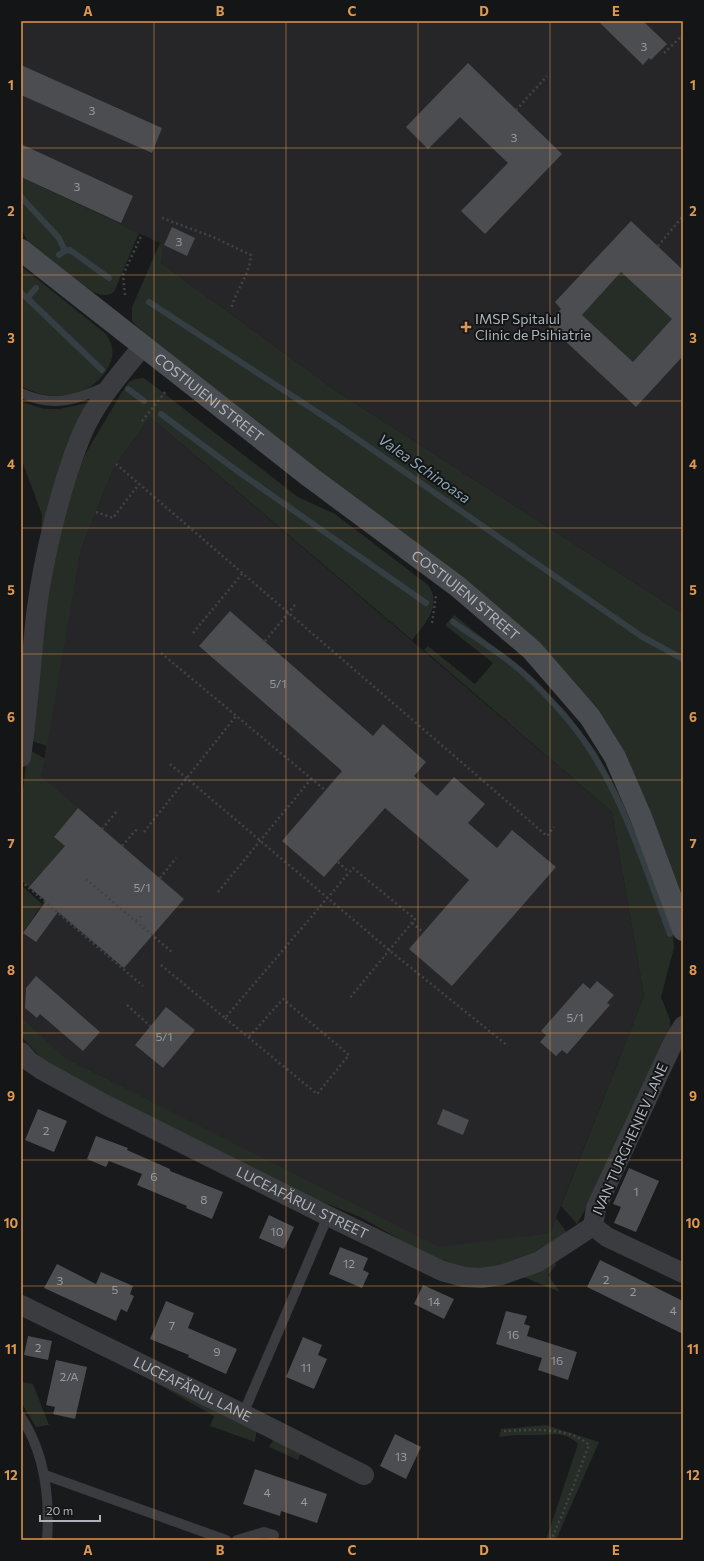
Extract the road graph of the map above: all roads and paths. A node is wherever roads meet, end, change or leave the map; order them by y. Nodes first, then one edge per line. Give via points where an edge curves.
1 (683, 35) edge
2 (664, 53) dead end
3 (547, 76) dead end
4 (516, 110) dead end
5 (683, 216) edge
6 (162, 218) dead end
7 (142, 234) dead end
8 (658, 246) dead end
9 (21, 250) edge
10 (126, 295) dead end
11 (231, 309) dead end
12 (143, 346) junction
13 (110, 385) junction
14 (166, 390) dead end
15 (21, 393) edge
16 (142, 421) dead end
17 (116, 464) dead end
18 (139, 484) junction
19 (96, 512) dead end
20 (242, 574) junction
21 (295, 605) dead end
22 (288, 614) junction
23 (193, 633) dead end
24 (265, 641) dead end
25 (161, 653) dead end
26 (236, 716) junction
27 (21, 757) edge
28 (170, 764) dead end
29 (186, 778) junction
30 (311, 779) junction
31 (325, 790) dead end
32 (117, 811) dead end
33 (138, 828) dead end
34 (554, 828) dead end
35 (102, 829) dead end
36 (144, 832) dead end
37 (260, 840) junction
38 (122, 846) dead end
39 (176, 858) dead end
40 (338, 862) dead end
41 (349, 872) junction
42 (160, 878) dead end
43 (86, 879) dead end
44 (21, 881) edge
45 (218, 892) dead end
46 (326, 897) junction
47 (143, 914) dead end
48 (136, 921) junction
49 (412, 923) junction
50 (683, 930) edge
51 (424, 932) dead end
52 (389, 950) junction
53 (172, 952) dead end
54 (161, 965) dead end
55 (142, 986) dead end
56 (349, 999) dead end
57 (127, 1005) dead end
58 (225, 1018) junction
59 (150, 1026) dead end
60 (683, 1026) edge
61 (249, 1038) junction
62 (508, 1046) dead end
63 (21, 1052) edge
64 (328, 1216) junction
65 (593, 1226) junction
66 (683, 1273) edge
67 (21, 1305) edge
68 (243, 1414) junction
69 (21, 1417) edge
70 (504, 1432) dead end
71 (45, 1475) junction
72 (364, 1475) dead end
73 (274, 1535) dead end
74 (47, 1540) edge
75 (226, 1540) edge
76 (237, 1540) edge
77 (551, 1540) edge

1 - 2 path
3 - 4 path
5 - 8 path
6 - 11 path via 213,237 251,255 251,264
7 - 10 path via 123,275
9 - 12 street, COSTIUJENI STREET
12 - 13 street, COSTIUJENI STREET
12 - 50 street, COSTIUJENI STREET via 310,477 457,586 532,650 590,717 615,757 642,817
13 - 15 lane, COSTIUJENI STREET via 83,397 51,402
13 - 27 street, COSTIUJENI STREET via 82,435 62,491 37,613
14 - 16 path
17 - 18 path
18 - 19 path via 113,518
18 - 20 path
20 - 22 path
20 - 23 path
21 - 22 path
22 - 24 path
22 - 34 path via 381,691 547,836
25 - 26 path
26 - 29 path
26 - 30 path
28 - 29 path
29 - 36 path
29 - 37 path
30 - 31 path
30 - 37 path
32 - 35 path
33 - 38 path
37 - 45 path
37 - 46 path
39 - 42 path
40 - 41 path
41 - 46 path
41 - 49 path via 353,868 415,919
43 - 48 path
44 - 55 path
46 - 52 path
46 - 58 path
47 - 48 path
48 - 53 path
49 - 51 path
49 - 52 path
52 - 56 path
52 - 62 path
54 - 58 path
57 - 59 path
58 - 61 path
60 - 65 street, IVAN TURGHENIEV LANE via 596,1208
61 - 61 path via 317,1094 349,1055 282,999
63 - 64 street, LUCEAFĂRUL STREET via 42,1070 104,1104
64 - 65 street, LUCEAFĂRUL STREET via 442,1271 464,1277 481,1278 501,1275 538,1262
64 - 68 lane
65 - 66 street, IVAN TURGHENIEV LANE via 607,1237
67 - 68 street, LUCEAFĂRUL LANE
68 - 72 street, LUCEAFĂRUL LANE
69 - 71 lane via 30,1430
70 - 77 path via 553,1430 578,1438 589,1445
71 - 74 lane via 48,1495
71 - 75 lane
73 - 76 lane via 264,1532

